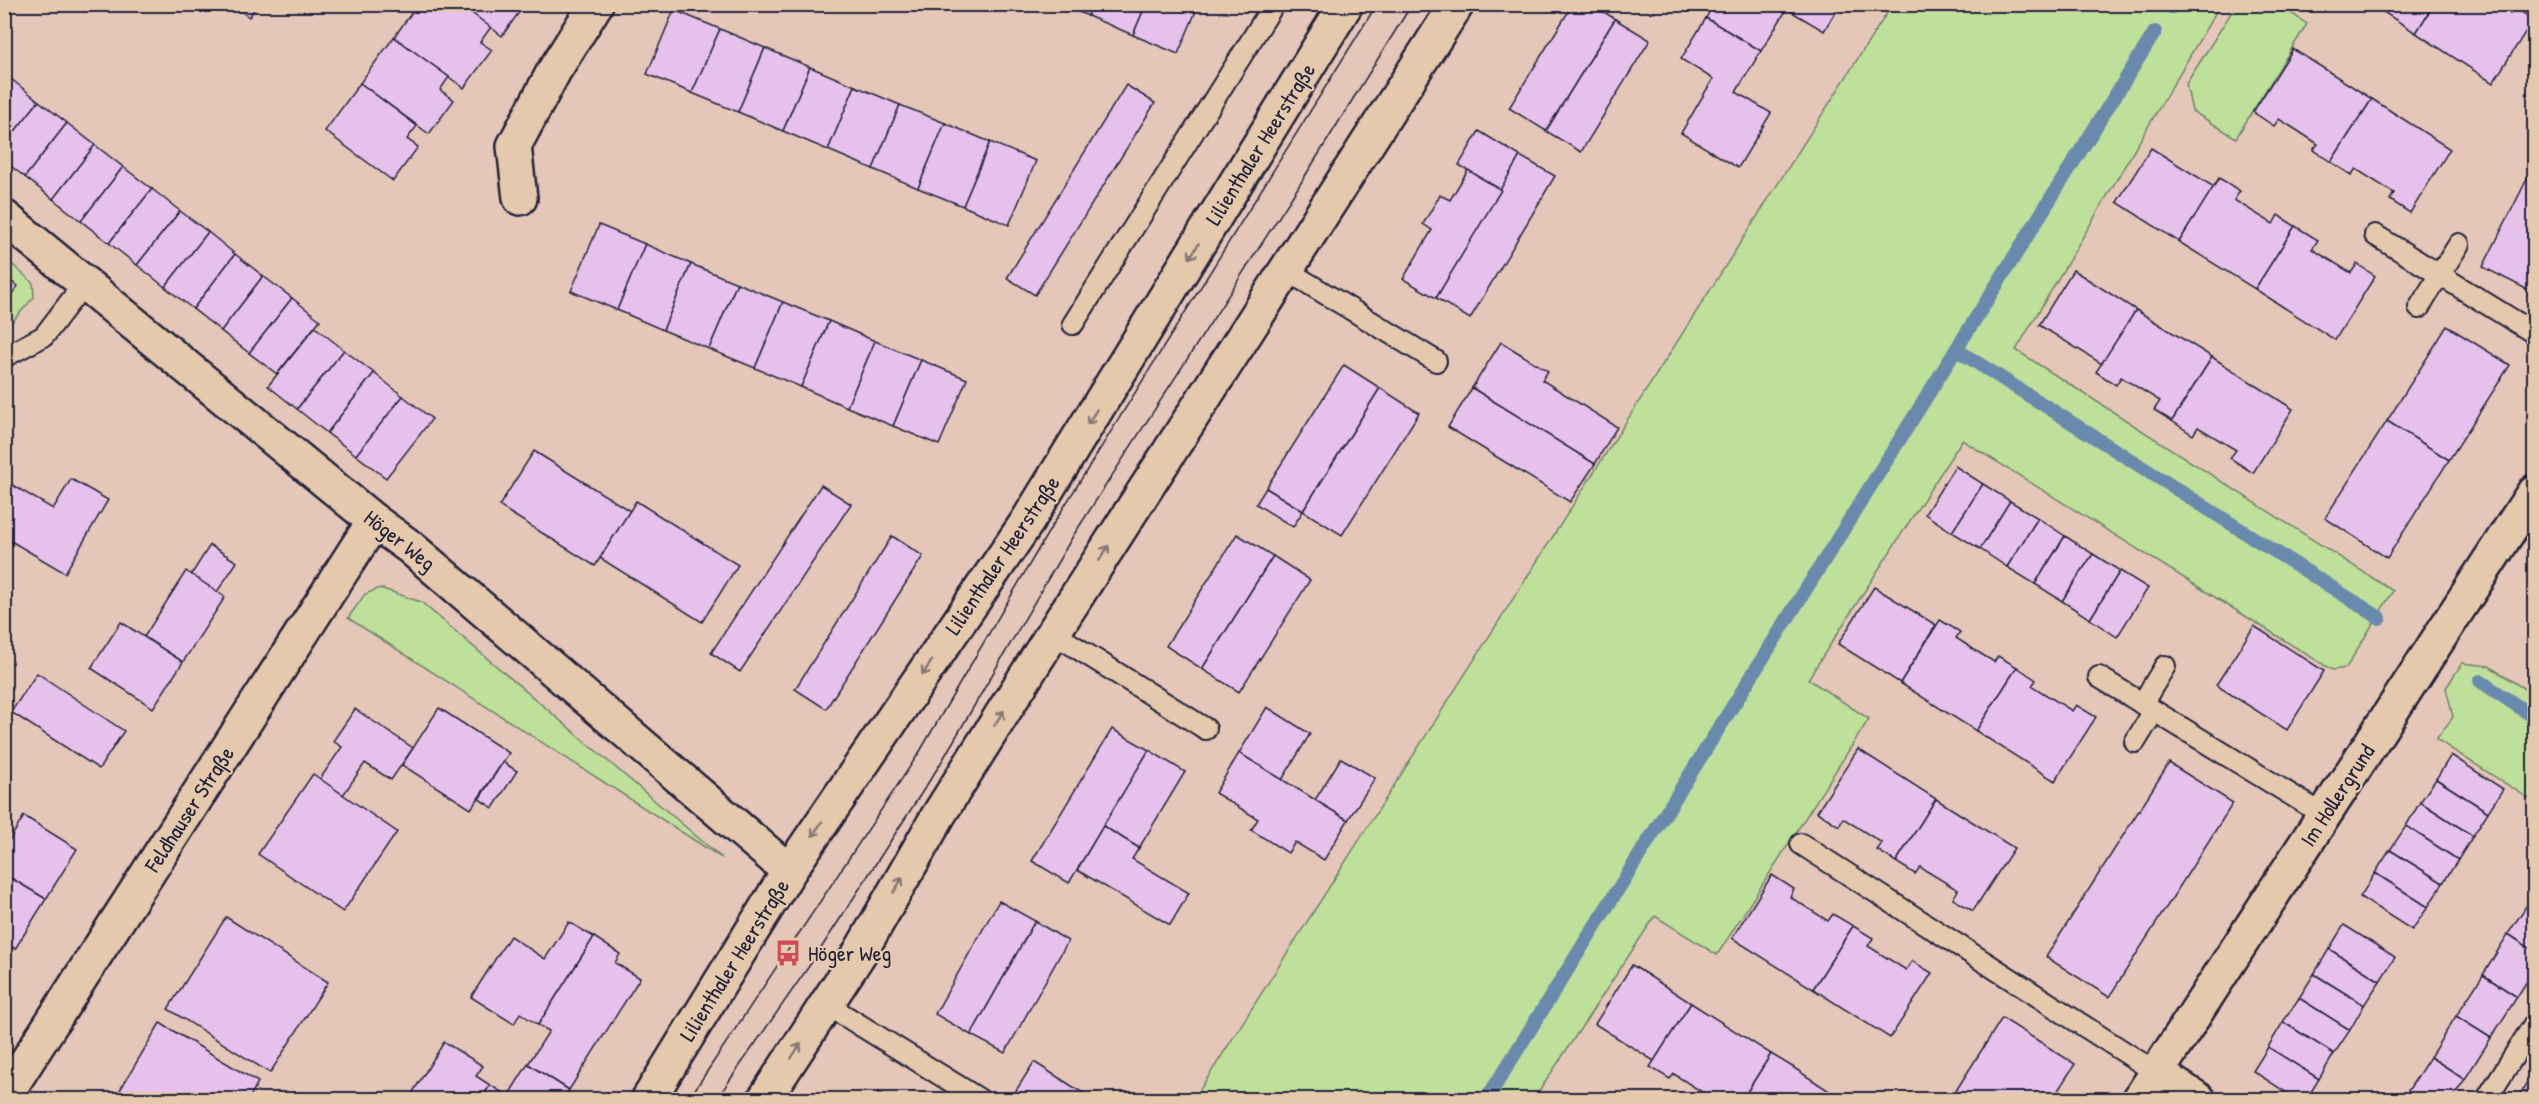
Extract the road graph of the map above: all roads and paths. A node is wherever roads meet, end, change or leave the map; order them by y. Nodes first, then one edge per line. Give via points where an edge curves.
1 (596, 4) edge
2 (1274, 4) edge
3 (1346, 4) edge
4 (1457, 4) edge
5 (520, 198) dead end
6 (4, 217) edge
7 (2375, 235) dead end
8 (2459, 244) dead end
9 (1286, 270) junction
10 (2440, 275) junction
11 (85, 282) junction
12 (2419, 308) dead end
13 (1073, 324) dead end
14 (2535, 333) edge
15 (4, 357) edge
16 (1436, 361) dead end
17 (2535, 492) edge
18 (374, 521) junction
19 (1053, 633) junction
20 (2165, 666) dead end
21 (2099, 677) dead end
22 (2148, 707) junction
23 (1206, 729) dead end
24 (2135, 742) dead end
25 (2324, 815) junction
26 (1801, 844) dead end
27 (789, 871) junction
28 (826, 1004) junction
29 (2535, 1024) edge
30 (2148, 1086) edge
31 (4, 1097) edge
32 (979, 1099) edge
33 (648, 1100) edge
34 (764, 1100) edge
35 (2199, 1100) edge
36 (2486, 1100) edge

1 - 5 street via 514,146
2 - 13 lane
3 -> 27 street, Lilienthaler Heerstraße via 1027,522
4 - 9 street
6 - 11 street, Höger Weg
7 - 10 lane
8 - 10 lane
9 - 16 lane
19 -> 9 street
10 - 12 lane
10 - 14 lane
11 - 15 lane via 44,336
11 - 18 street, Höger Weg
17 - 25 street, Im Hollergrund
18 - 27 street, Höger Weg via 410,547
18 - 31 street, Feldhauser Straße
19 - 23 lane
28 -> 19 street
20 - 22 lane
21 - 22 lane
22 - 24 lane
22 - 25 lane
25 - 30 street, Im Hollergrund
26 - 30 lane
27 - 33 street, Lilienthaler Heerstraße
28 - 32 lane
34 -> 28 street
29 - 36 lane
30 - 35 street

